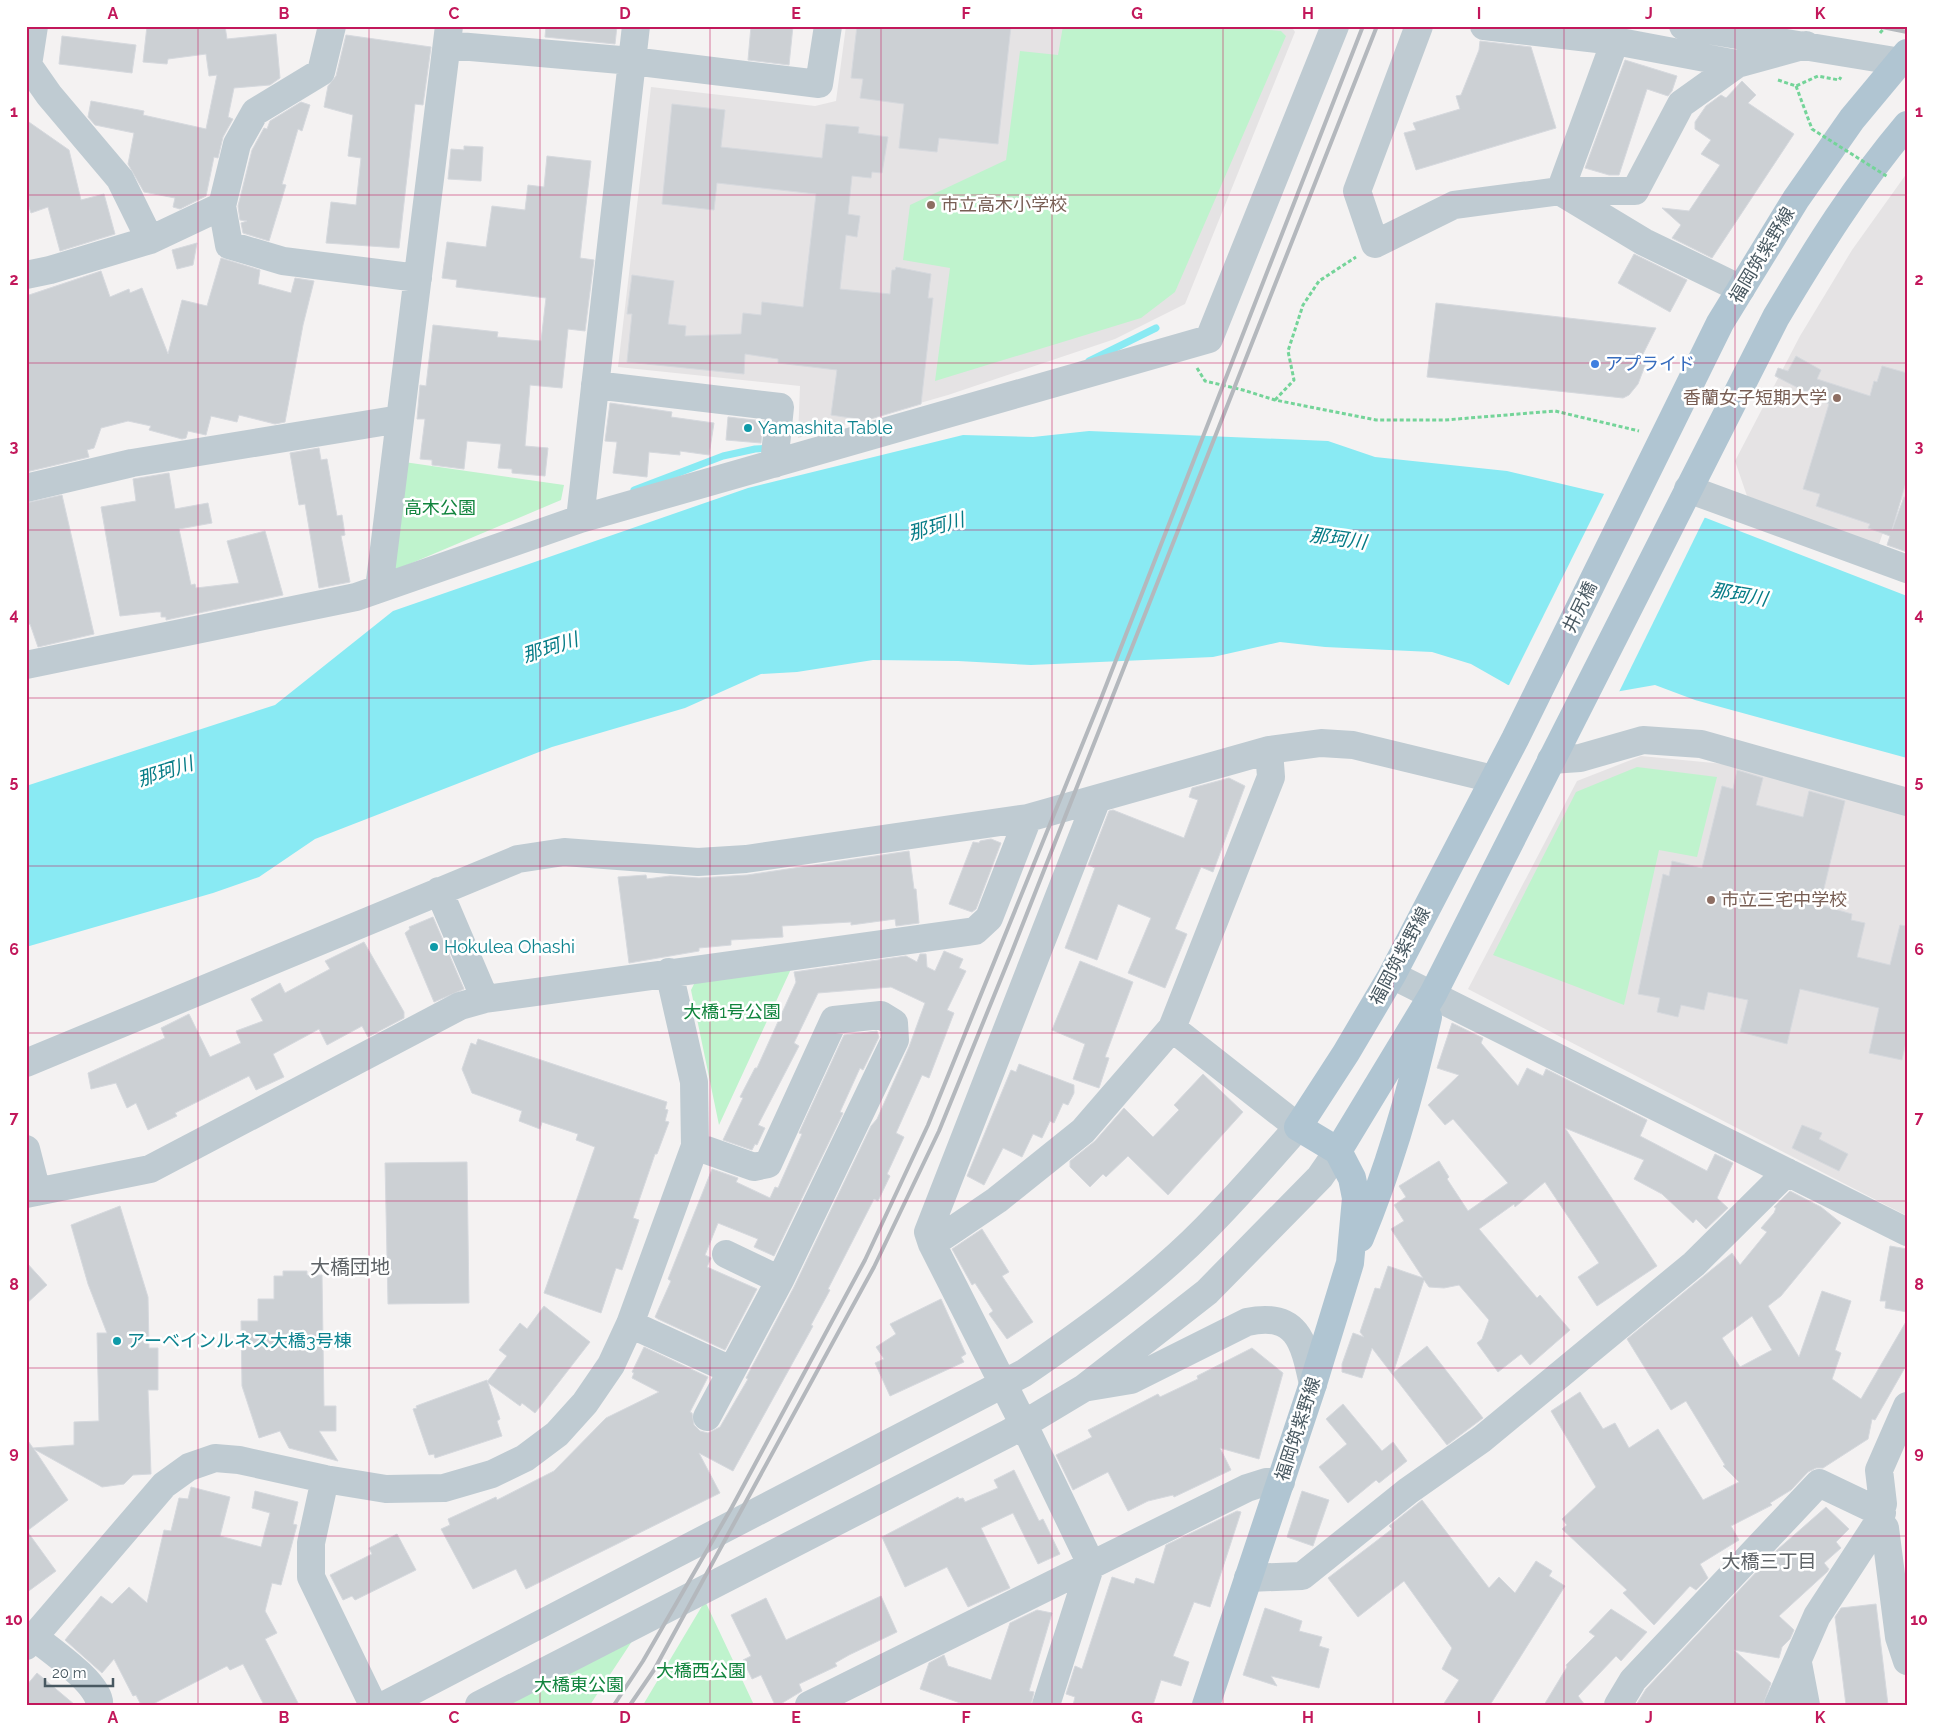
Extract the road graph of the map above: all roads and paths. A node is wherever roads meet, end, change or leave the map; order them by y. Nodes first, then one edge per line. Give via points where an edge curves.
1 (34, 26) edge
2 (332, 26) edge
3 (636, 26) edge
4 (828, 26) edge
5 (1335, 26) edge
6 (1419, 26) edge
7 (1484, 26) edge
8 (1682, 26) edge
9 (448, 35) edge
10 (1615, 41) junction
11 (1806, 45) junction
12 (1904, 59) edge
13 (632, 61) junction
14 (1736, 64) junction
15 (1796, 86) dead end
16 (38, 96) edge
17 (1907, 125) edge
18 (1888, 177) dead end
19 (1560, 191) junction
20 (222, 206) junction
21 (150, 240) junction
22 (1375, 244) junction
23 (26, 275) edge
24 (418, 278) junction
25 (1741, 289) junction
26 (1184, 346) junction
27 (595, 385) junction
28 (1275, 400) junction
29 (400, 419) junction
30 (1639, 431) dead end
31 (774, 464) junction
32 (1645, 474) joint
33 (26, 488) edge
34 (1687, 491) junction
35 (580, 519) junction
36 (1907, 569) edge
37 (379, 589) junction
38 (26, 665) edge
39 (1515, 740) joint
40 (1557, 748) junction
41 (1269, 750) junction
42 (1493, 779) junction
43 (1097, 799) junction
44 (1907, 802) edge
45 (1028, 818) junction
46 (439, 892) junction
47 (669, 972) junction
48 (1392, 975) junction
49 (1433, 994) junction
50 (485, 1000) junction
51 (1172, 1028) junction
52 (26, 1063) edge
53 (1298, 1127) junction
54 (695, 1146) junction
55 (26, 1149) edge
56 (1338, 1151) junction
57 (1787, 1172) junction
58 (32, 1193) edge
59 (1907, 1232) edge
60 (932, 1244) junction
61 (726, 1254) dead end
62 (1350, 1263) junction
63 (780, 1280) junction
64 (630, 1324) junction
65 (732, 1370) junction
66 (1003, 1384) junction
67 (1313, 1384) junction
68 (1084, 1388) junction
69 (1907, 1406) edge
70 (707, 1417) dead end
71 (1024, 1425) junction
72 (325, 1479) junction
73 (1281, 1482) junction
74 (1888, 1522) edge
75 (1091, 1564) junction
76 (1248, 1578) junction
77 (30, 1641) edge
78 (1907, 1662) edge
79 (1798, 1663) junction
80 (99, 1705) edge
81 (373, 1705) edge
82 (385, 1705) edge
83 (479, 1705) edge
84 (809, 1705) edge
85 (1046, 1705) edge
86 (1206, 1705) edge
87 (1618, 1705) edge
88 (1778, 1705) edge
89 (1806, 1705) edge

1 - 16 street via 28,65
2 - 20 street via 321,72 255,112 237,144
3 - 13 street
4 - 13 street via 819,84
5 - 26 street via 1209,339
6 - 22 street via 1357,191
7 - 10 street
8 - 11 street
9 - 13 street
9 - 24 street
10 - 14 street
10 - 19 street
11 - 12 street
11 - 14 street
12 - 25 main road, 福岡筑紫野線 via 1852,119 1796,199
13 - 27 street
14 - 19 street via 1681,104 1635,191
15 - 18 path, bridge via 1812,129
16 - 21 street via 120,179
17 - 34 main road via 1876,161 1816,249 1776,318
19 - 22 street via 1454,205
19 - 25 street via 1644,242
20 - 21 street
20 - 24 street via 228,245 283,261
21 - 23 street
22 - 28 path via 1319,281 1303,305 1288,352 1294,380
24 - 29 street
25 - 32 main road, 福岡筑紫野線 via 1720,323
26 - 28 path via 1205,382
26 - 31 street
27 - 31 street via 780,407
27 - 35 street
28 - 30 path via 1376,420 1445,420 1555,411
29 - 33 street via 132,463
29 - 37 street
31 - 35 street
32 - 39 main road, 井尻橋
34 - 36 street
34 - 40 main road
35 - 37 street
37 - 38 street via 356,597
39 - 42 main road, 福岡筑紫野線
40 - 44 street via 1580,758 1643,740 1702,744
40 - 49 main road
41 - 42 street via 1321,743 1353,745
41 - 43 street
41 - 51 street via 1270,777
42 - 48 main road, 福岡筑紫野線
43 - 45 street
43 - 60 street via 928,1232
45 - 46 street via 746,859 698,862 564,852 518,859
45 - 47 street via 989,918 975,931
46 - 50 street
46 - 52 street
47 - 50 street
47 - 54 street via 694,1082
48 - 49 street
48 - 53 main road, 福岡筑紫野線
49 - 56 main road
49 - 57 street
49 - 62 main road via 1413,1084 1379,1191
50 - 58 street via 460,1006 150,1169
51 - 53 street
51 - 60 street via 1083,1131 996,1200
53 - 56 main road
53 - 66 street via 1205,1229 1154,1276 1089,1328
54 - 63 street via 754,1167 768,1164 834,1020 881,1015 894,1024 895,1040
54 - 64 street
55 - 58 street
56 - 62 main road, 福岡筑紫野線 via 1352,1178 1356,1198
56 - 68 street via 1320,1177 1207,1292
57 - 59 street
57 - 76 street via 1694,1264 1482,1439 1408,1491 1302,1576
60 - 66 street
61 - 63 street
62 - 67 main road, 福岡筑紫野線
63 - 65 street
64 - 65 street
64 - 72 street via 611,1365 585,1403 557,1434 524,1458 492,1474 444,1488 386,1488
65 - 70 street
66 - 71 street
66 - 82 street
67 - 68 street via 1304,1345 1294,1331 1284,1322 1263,1319 1247,1322 1132,1380
67 - 73 main road, 福岡筑紫野線
68 - 71 street
69 - 74 street via 1879,1470
71 - 75 street
71 - 83 street
72 - 77 street via 239,1460 215,1458 189,1467 164,1485
72 - 81 street via 311,1544 311,1577
73 - 75 street via 1266,1482 1247,1488
73 - 76 main road, 福岡筑紫野線
74 - 78 street via 1899,1637
74 - 79 street via 1817,1616
74 - 87 street via 1818,1483 1632,1680
75 - 84 street
75 - 85 street
76 - 86 main road, 福岡筑紫野線
77 - 80 street via 94,1687 100,1699
79 - 88 street
79 - 89 street

